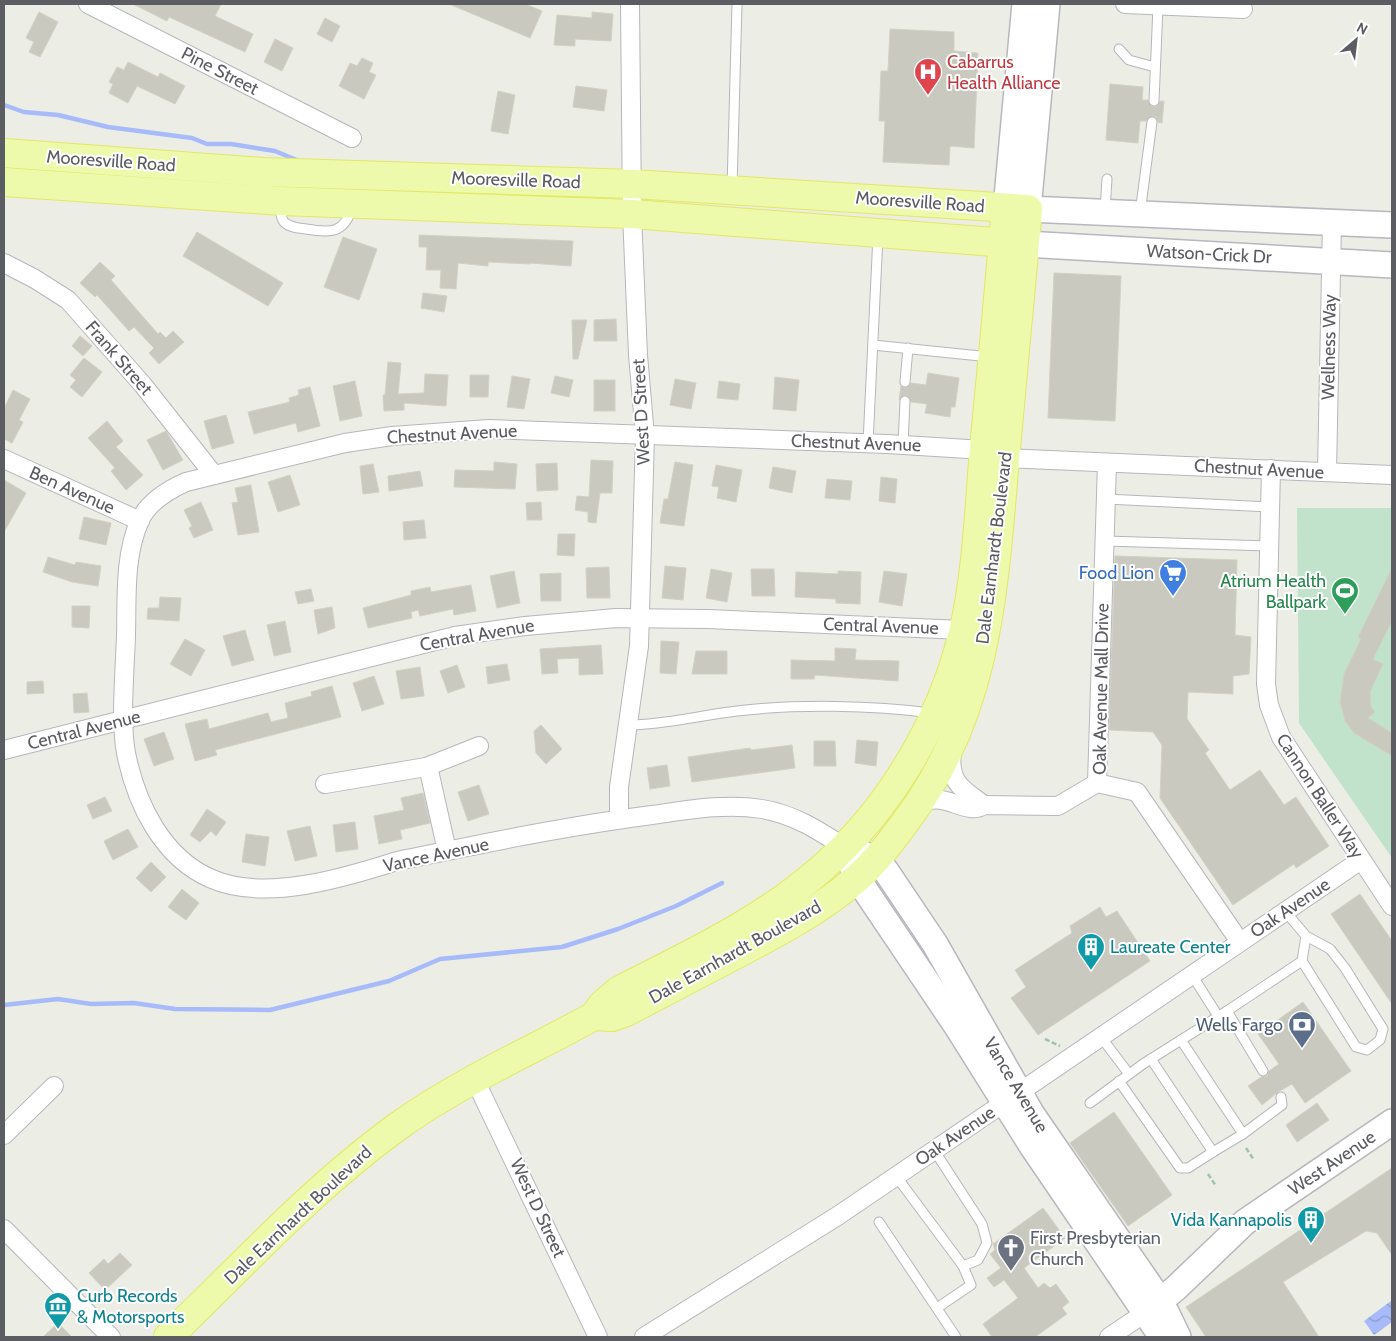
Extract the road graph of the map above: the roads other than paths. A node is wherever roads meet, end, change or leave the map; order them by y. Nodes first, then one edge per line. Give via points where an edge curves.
1 (88, 4) edge
2 (630, 4) edge
3 (737, 4) edge
4 (1025, 4) edge
5 (1046, 4) edge
6 (1125, 4) edge
7 (1158, 6) junction
8 (1221, 6) edge
9 (1244, 9) dead end
10 (1119, 48) dead end
11 (1155, 67) junction
12 (1154, 100) dead end
13 (1152, 122) dead end
14 (352, 138) dead end
15 (4, 153) edge
16 (1107, 179) dead end
17 (4, 182) edge
18 (632, 184) junction
19 (732, 190) junction
20 (1017, 208) junction
21 (1105, 212) junction
22 (632, 214) junction
23 (1140, 214) junction
24 (1332, 222) junction
25 (1392, 225) edge
26 (878, 233) junction
27 (1014, 243) junction
28 (1330, 261) junction
29 (4, 263) edge
30 (1392, 265) edge
31 (873, 345) junction
32 (908, 348) junction
33 (993, 357) junction
34 (905, 382) dead end
35 (905, 401) dead end
36 (645, 436) junction
37 (868, 443) junction
38 (903, 444) junction
39 (995, 454) junction
40 (4, 459) edge
41 (1107, 463) junction
42 (1271, 469) junction
43 (1327, 472) junction
44 (214, 475) junction
45 (1392, 475) edge
46 (1106, 499) junction
47 (1270, 507) junction
48 (140, 521) junction
49 (1105, 541) junction
50 (1269, 546) junction
51 (641, 619) junction
52 (963, 630) junction
53 (934, 713) junction
54 (124, 720) junction
55 (628, 725) junction
56 (953, 745) junction
57 (479, 746) dead end
58 (4, 750) edge
59 (426, 766) junction
60 (1097, 783) junction
61 (325, 784) dead end
62 (984, 805) junction
63 (915, 809) junction
64 (618, 819) junction
65 (844, 847) junction
66 (447, 851) junction
67 (876, 859) junction
68 (1361, 860) junction
69 (857, 878) junction
70 (1392, 906) edge
71 (1285, 911) junction
72 (1306, 936) junction
73 (1240, 942) junction
74 (1302, 961) junction
75 (1192, 975) junction
76 (1227, 1011) junction
77 (594, 1016) junction
78 (1218, 1016) junction
79 (1101, 1037) junction
80 (1181, 1040) junction
81 (1151, 1059) junction
82 (1263, 1071) dead end
83 (1129, 1074) junction
84 (476, 1080) junction
85 (1119, 1082) junction
86 (54, 1086) dead end
87 (1012, 1097) junction
88 (1280, 1097) dead end
89 (1090, 1103) dead end
90 (1392, 1122) edge
91 (1243, 1134) junction
92 (4, 1135) edge
93 (934, 1150) junction
94 (1213, 1152) junction
95 (896, 1176) junction
96 (879, 1222) dead end
97 (4, 1229) edge
98 (963, 1266) junction
99 (937, 1308) junction
100 (1153, 1308) junction
101 (111, 1337) edge
102 (168, 1337) edge
103 (598, 1337) edge
104 (644, 1337) edge
105 (956, 1337) edge
106 (1109, 1337) edge
107 (1162, 1337) edge
108 (1178, 1337) edge

1 - 14 street, Pine Street
2 - 18 street, West D Street
3 - 19 lane
4 - 20 street, Dale Earnhardt Boulevard
5 - 20 street, Dale Earnhardt Boulevard
6 - 7 street
7 - 8 street
7 - 11 lane
8 - 9 street
10 - 11 lane via 1129,60
11 - 12 lane
13 - 23 lane
15 - 18 main road, Mooresville Road via 263,172
16 - 21 lane
17 - 22 main road, Mooresville Road via 282,201
18 - 19 main road, Mooresville Road
18 - 22 street, West D Street
19 - 20 main road, Mooresville Road
20 - 21 street, Watson-Crick Dr
20 - 27 main road, Dale Earnhardt Boulevard
21 - 23 street, Watson-Crick Dr
22 - 26 main road, Mooresville Road
22 - 36 street, West D Street
23 - 24 street, Watson-Crick Dr
24 - 25 street, Watson-Crick Dr
24 - 28 street, Wellness Way
26 - 27 main road, Mooresville Road
26 - 31 lane
27 - 28 street, Watson-Crick Dr
27 - 33 main road, Dale Earnhardt Boulevard
27 - 39 main road, Dale Earnhardt Boulevard
28 - 30 street, Watson-Crick Dr
28 - 43 street, Wellness Way
29 - 44 street, Frank Street via 68,300 143,385
31 - 32 lane
31 - 37 lane
32 - 33 lane
32 - 34 lane
33 - 39 main road, Dale Earnhardt Boulevard
35 - 38 lane
36 - 37 street, Chestnut Avenue
36 - 44 street, Chestnut Avenue via 489,429 392,436 345,443
36 - 51 street, West D Street
37 - 38 street, Chestnut Avenue
38 - 39 street, Chestnut Avenue
39 - 41 street, Chestnut Avenue
39 - 52 main road, Dale Earnhardt Boulevard
39 - 56 main road, Dale Earnhardt Boulevard via 994,579 986,637 971,696
40 - 48 street, Ben Avenue
41 - 42 street, Chestnut Avenue
41 - 46 street, Oak Avenue Mall Drive
42 - 43 street, Chestnut Avenue
42 - 47 street, Cannon Baller Way
43 - 45 street, Chestnut Avenue
44 - 48 street, Chestnut Avenue via 170,489 147,508
46 - 47 lane
46 - 49 street, Oak Avenue Mall Drive
47 - 50 street, Cannon Baller Way
48 - 54 street, Chestnut Avenue via 130,552 127,587
49 - 50 lane
49 - 60 street, Oak Avenue Mall Drive
50 - 68 street, Cannon Baller Way via 1266,684 1273,720
51 - 52 street, Central Avenue
51 - 54 street, Central Avenue via 525,626 455,636
51 - 55 street, West D Street
52 - 53 main road, Dale Earnhardt Boulevard
53 - 55 lane via 816,706 740,710 653,725
53 - 65 main road, Dale Earnhardt Boulevard via 890,792
54 - 58 street, Central Avenue
54 - 66 street, Vance Avenue via 126,752 139,798 155,830 187,866 211,879 232,886 273,888
55 - 64 street, West D Street
56 - 62 street via 951,762 956,781 970,797
56 - 63 main road, Dale Earnhardt Boulevard
57 - 59 street
59 - 61 street
59 - 66 street
60 - 62 street via 1058,806
60 - 73 street, Oak Avenue Mall Drive via 1136,792
62 - 63 street via 974,808 934,799
63 - 67 main road, Dale Earnhardt Boulevard
64 - 65 street, Vance Avenue via 721,806 762,809 805,823
64 - 66 street, Vance Avenue
65 - 67 street, Vance Avenue
65 - 69 street, Vance Avenue
65 - 77 main road, Dale Earnhardt Boulevard via 770,909 618,991
67 - 69 main road, Dale Earnhardt Boulevard
67 - 87 street, Vance Avenue via 935,944
68 - 70 street, Cannon Baller Way
68 - 71 street, Oak Avenue
69 - 77 main road, Dale Earnhardt Boulevard via 801,919 626,1012
69 - 87 street, Vance Avenue via 958,1028
71 - 72 lane
71 - 73 street, Oak Avenue
72 - 74 lane
72 - 74 lane via 1330,949 1345,968 1383,1029 1380,1040 1367,1050 1356,1047
73 - 75 street, Oak Avenue
74 - 76 lane
75 - 78 lane
75 - 79 street, Oak Avenue
76 - 78 lane
76 - 82 lane
77 - 84 main road, Dale Earnhardt Boulevard
78 - 80 lane
79 - 83 lane
79 - 87 street, Oak Avenue
80 - 81 lane
80 - 91 lane
81 - 83 lane
81 - 94 lane
83 - 85 lane
84 - 102 main road, Dale Earnhardt Boulevard via 398,1126 362,1154
84 - 103 street, West D Street
85 - 89 lane
85 - 94 lane via 1180,1168 1188,1168
86 - 92 street
87 - 93 street, Oak Avenue
87 - 100 street, Vance Avenue
88 - 91 lane via 1282,1105
90 - 100 street, West Avenue via 1245,1222
91 - 94 lane
93 - 95 street, Oak Avenue
93 - 98 lane via 982,1224 987,1243 978,1260
95 - 98 lane
95 - 104 street, Oak Avenue via 754,1270
96 - 99 lane
97 - 101 street
98 - 99 lane via 971,1285
99 - 105 lane
100 - 106 street, West Avenue
100 - 107 street, Vance Avenue
100 - 108 street, Vance Avenue

